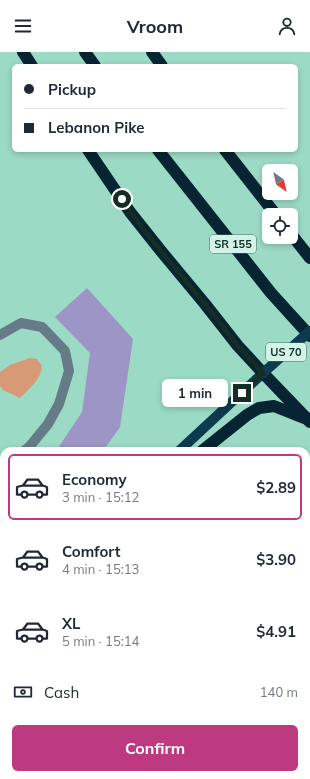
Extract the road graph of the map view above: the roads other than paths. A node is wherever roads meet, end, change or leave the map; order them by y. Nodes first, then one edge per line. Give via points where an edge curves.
1 (22, 52) edge
2 (85, 52) edge
3 (152, 52) edge
4 (31, 64) edge
5 (94, 64) edge
6 (161, 64) edge
7 (89, 152) edge
8 (160, 152) edge
9 (228, 152) edge
10 (271, 208) edge
11 (298, 243) edge
12 (310, 258) edge
13 (310, 331) edge
14 (0, 336) edge
15 (310, 336) edge
16 (263, 373) junction
17 (309, 421) edge
18 (29, 447) edge
19 (183, 447) edge
20 (207, 447) edge

1 - 4 highway
2 - 5 highway
3 - 6 highway
7 - 16 highway via 130,212 238,346
8 - 15 highway, SR 155 via 271,293
9 - 10 highway
11 - 12 highway
13 - 16 main road, US 70, bridge
14 - 18 lane via 21,323 42,327 65,351 69,371 60,404 48,424
16 - 17 highway
16 - 19 main road, US 70
17 - 20 highway via 274,406 260,408

